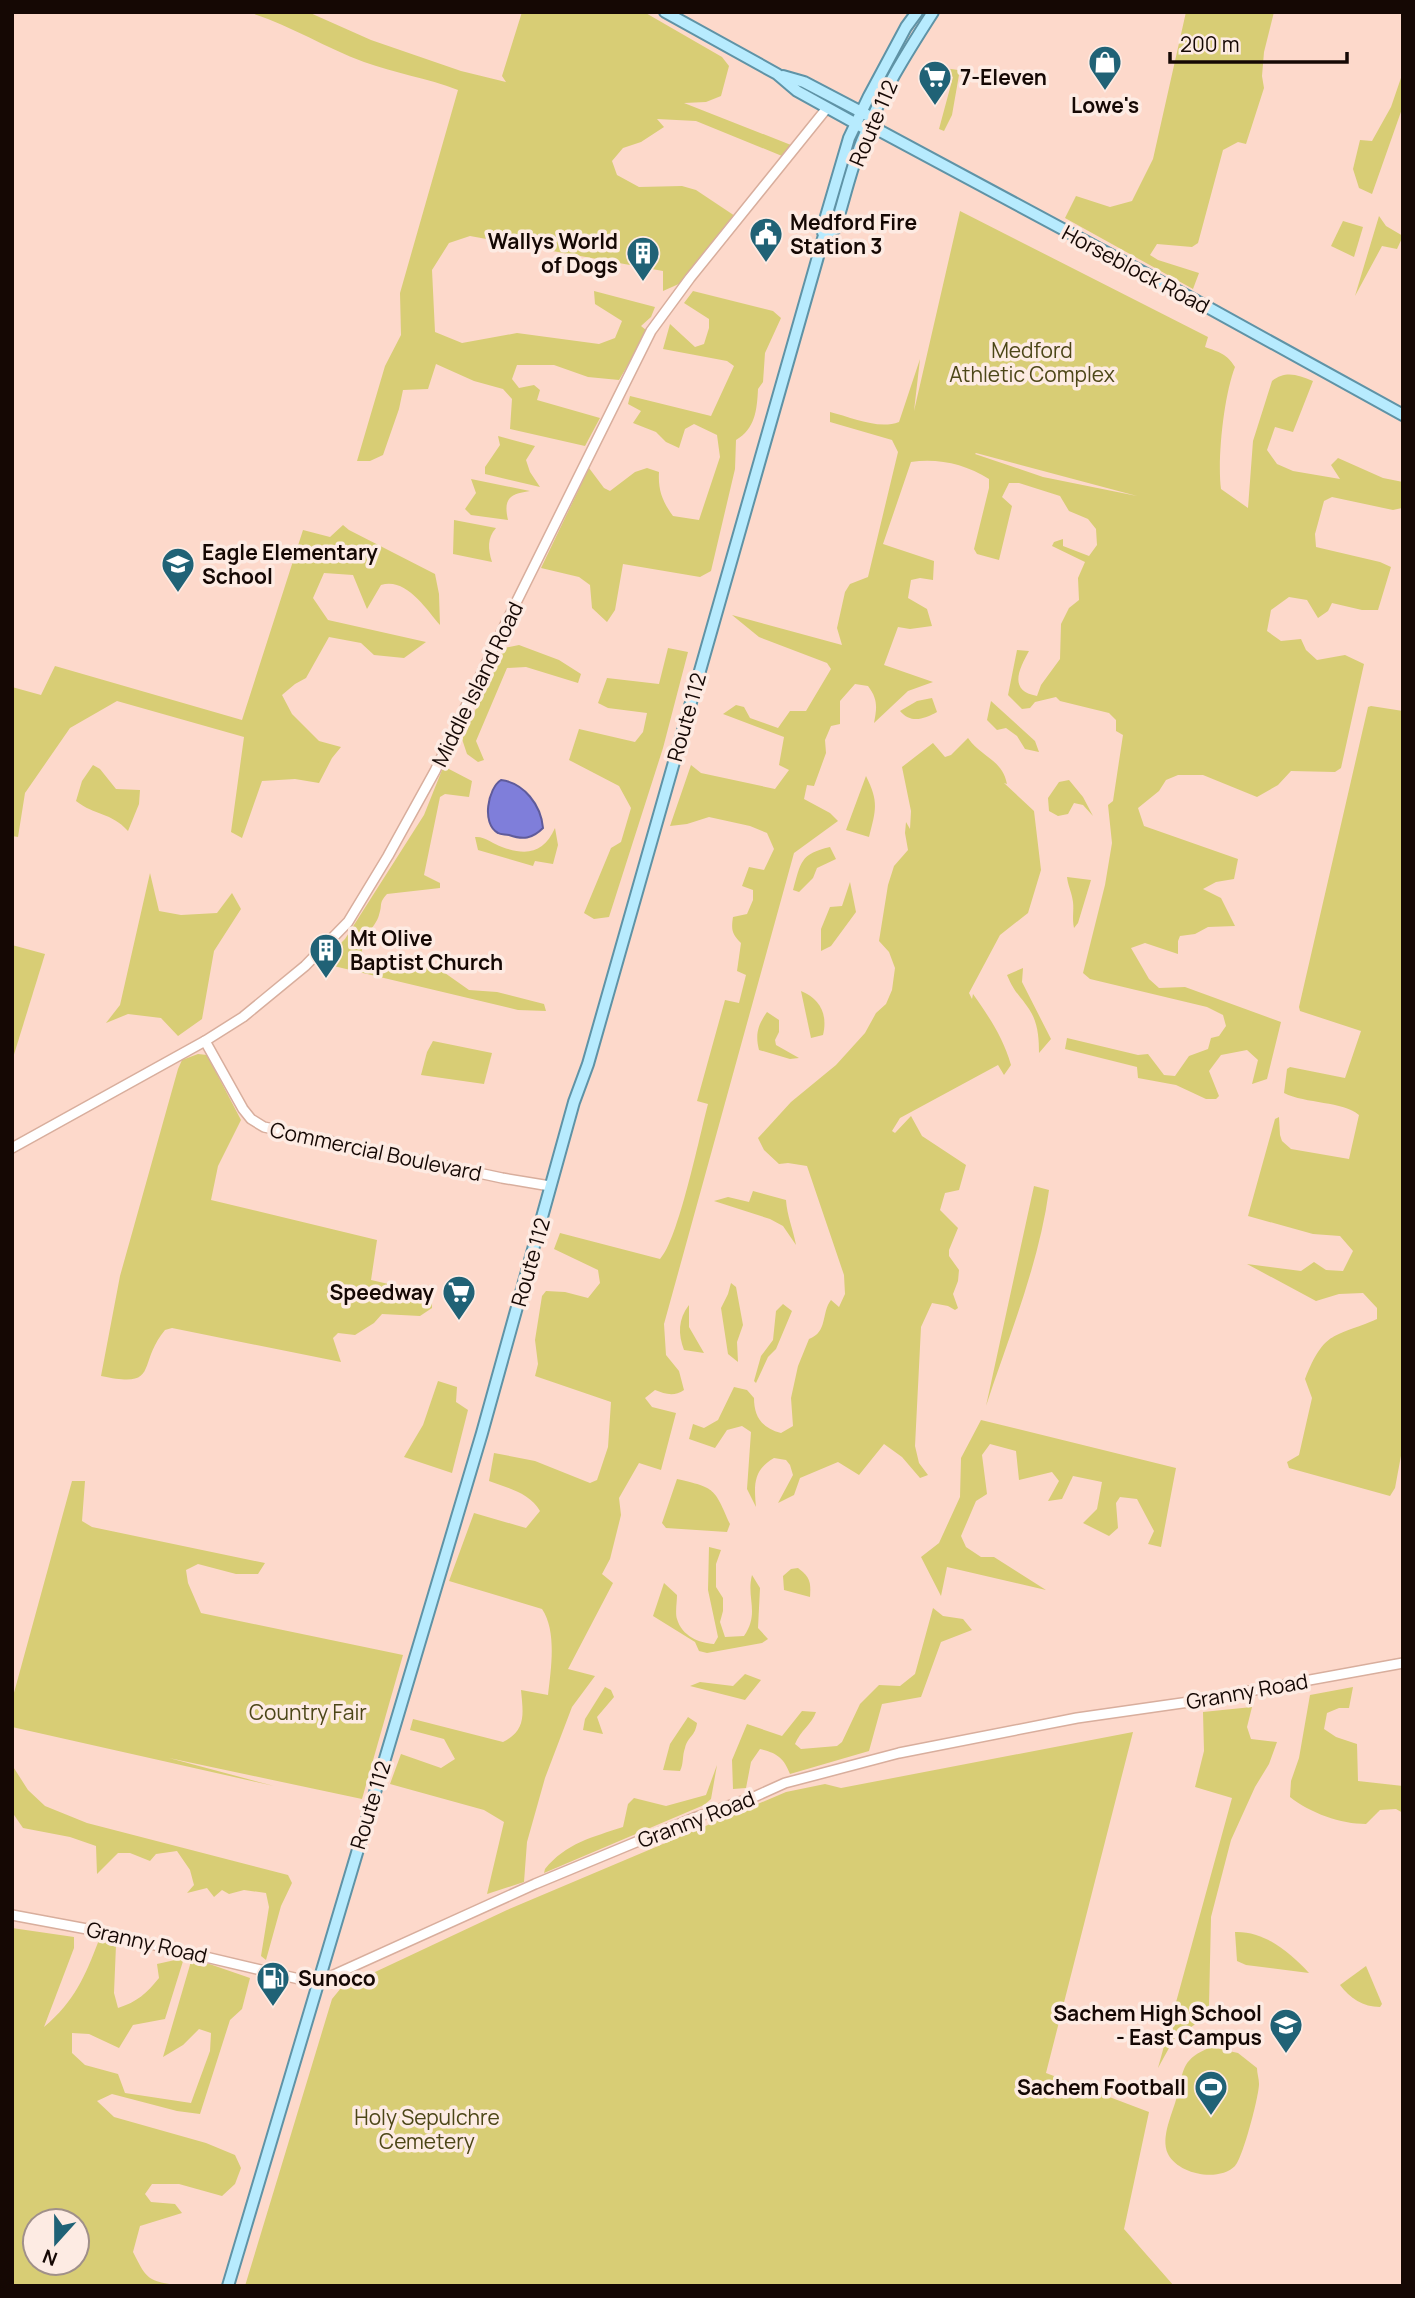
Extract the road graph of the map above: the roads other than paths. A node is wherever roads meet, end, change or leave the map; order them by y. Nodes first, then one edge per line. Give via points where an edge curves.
1 (665, 12) edge
2 (917, 12) edge
3 (933, 12) edge
4 (777, 74) junction
5 (827, 108) junction
6 (861, 112) junction
7 (856, 124) junction
8 (870, 124) junction
9 (824, 235) junction
10 (1403, 415) edge
11 (205, 1041) junction
12 (12, 1148) edge
13 (550, 1186) junction
14 (1403, 1663) edge
15 (12, 1915) edge
16 (316, 1983) junction
17 (228, 2286) edge

1 - 4 main road, Horseblock Road
2 - 6 main road, Route 112
3 - 8 main road, Route 112 via 899,64
4 - 5 main road, Horseblock Road
4 - 6 main road, Horseblock Road via 804,82
5 - 7 main road, Horseblock Road
5 - 11 street, Middle Island Road via 651,331 435,771 348,922 305,966 243,1017
6 - 7 main road, Route 112
6 - 8 main road, Horseblock Road
7 - 8 main road, Horseblock Road
7 - 9 main road, Route 112
8 - 9 main road, Route 112 via 835,229
8 - 10 main road, Horseblock Road
9 - 13 main road, Route 112
11 - 12 street, Middle Island Road
11 - 13 street, Commercial Boulevard via 243,1109 264,1127
13 - 16 main road, Route 112 via 482,1433
14 - 16 street, Granny Road via 1077,1718 899,1753 785,1783 528,1887
15 - 16 street, Granny Road
16 - 17 main road, Route 112

